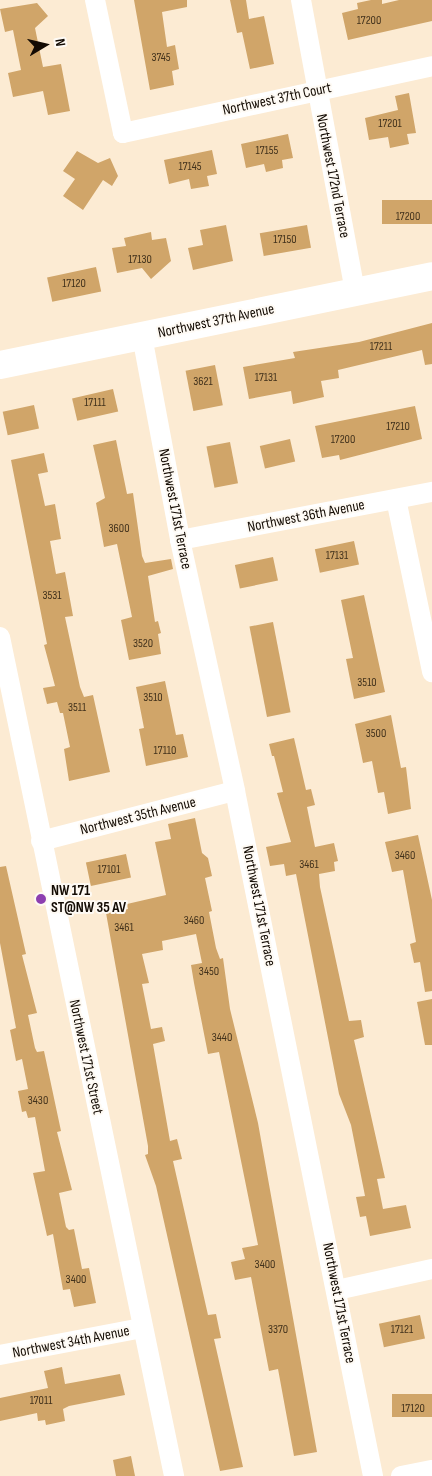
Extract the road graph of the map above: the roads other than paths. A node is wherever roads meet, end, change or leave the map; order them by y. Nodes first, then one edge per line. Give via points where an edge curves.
1 (95, 0) edge
2 (301, 0) edge
3 (432, 66) edge
4 (317, 90) junction
5 (432, 276) edge
6 (355, 292) junction
7 (142, 336) junction
8 (0, 365) edge
9 (432, 492) edge
10 (396, 499) junction
11 (180, 540) junction
12 (0, 637) edge
13 (432, 672) edge
14 (236, 791) junction
15 (40, 841) junction
16 (432, 1268) edge
17 (337, 1290) junction
18 (142, 1328) junction
19 (0, 1355) edge
20 (432, 1470) edge
21 (174, 1476) edge
22 (373, 1476) edge
23 (401, 1476) edge

1 - 4 street, Northwest 37th Court via 123,133
2 - 4 street, Northwest 172nd Terrace
3 - 4 street, Northwest 37th Court
4 - 6 street, Northwest 172nd Terrace
5 - 6 main road, Northwest 37th Avenue
6 - 7 main road, Northwest 37th Avenue
7 - 8 main road, Northwest 37th Avenue
7 - 11 street, Northwest 171st Terrace
9 - 10 street, Northwest 36th Avenue
10 - 11 street, Northwest 36th Avenue
10 - 13 street
11 - 14 street, Northwest 171st Terrace
12 - 15 street, Northwest 171st Street
14 - 15 street, Northwest 35th Avenue
14 - 17 street, Northwest 171st Terrace
15 - 18 street, Northwest 171st Street
16 - 17 street
17 - 22 street, Northwest 171st Terrace
18 - 19 street, Northwest 34th Avenue
18 - 21 street, Northwest 171st Street
20 - 23 street

